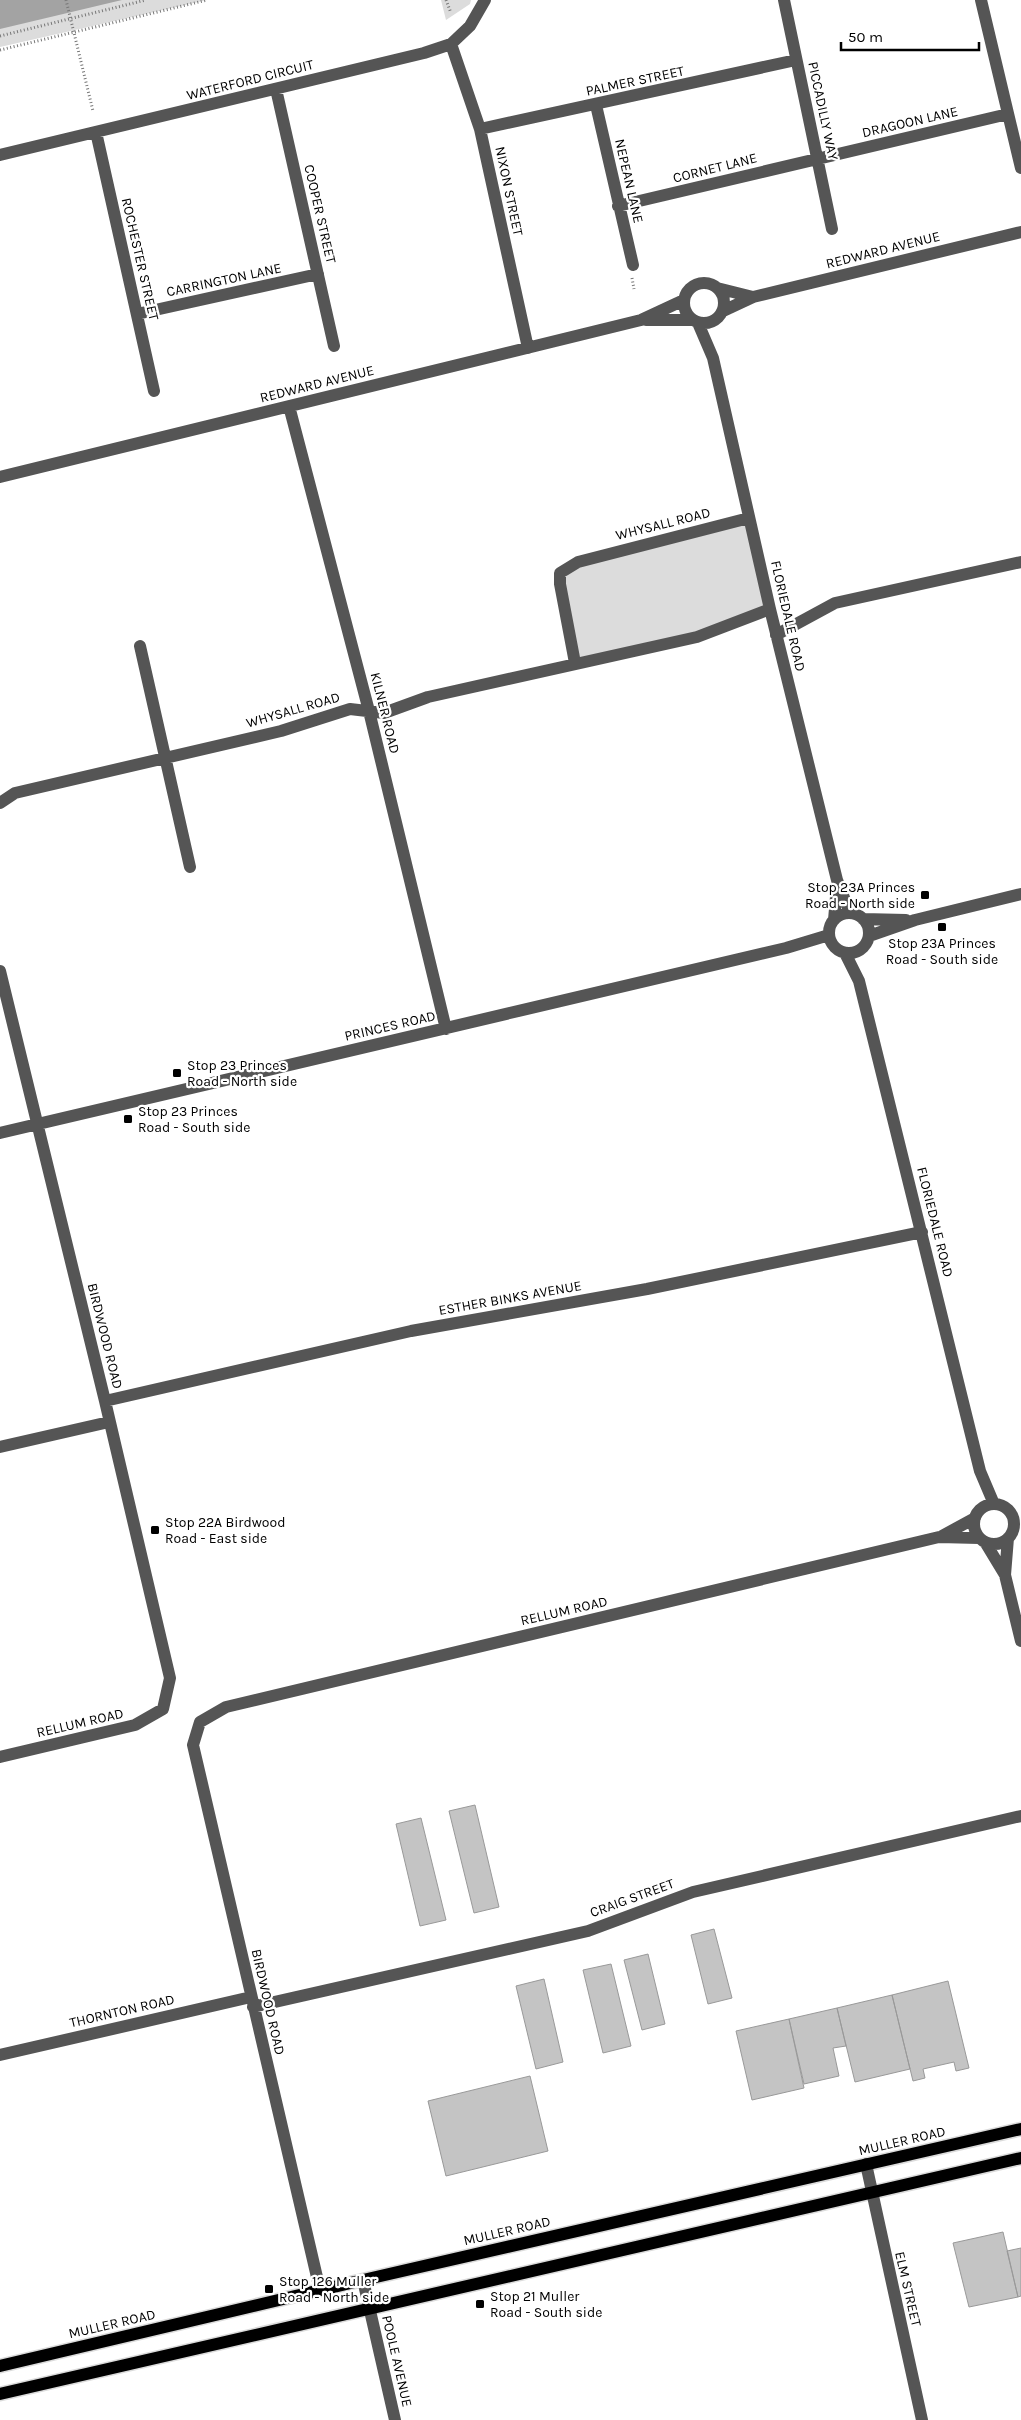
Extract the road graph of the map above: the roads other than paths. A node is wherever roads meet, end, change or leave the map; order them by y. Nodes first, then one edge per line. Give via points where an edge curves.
1 (485, 0) edge
2 (784, 0) edge
3 (981, 0) edge
4 (451, 44) junction
5 (796, 60) junction
6 (276, 89) junction
7 (596, 105) junction
8 (1008, 114) junction
9 (480, 129) junction
10 (96, 132) junction
11 (0, 155) edge
12 (818, 158) junction
13 (1021, 168) edge
14 (618, 206) junction
15 (832, 229) dead end
16 (1021, 232) edge
17 (633, 265) dead end
18 (318, 274) junction
19 (718, 288) junction
20 (753, 297) junction
21 (684, 300) junction
22 (723, 312) junction
23 (137, 314) junction
24 (641, 320) junction
25 (695, 322) junction
26 (713, 322) junction
27 (334, 346) dead end
28 (528, 348) junction
29 (713, 358) junction
30 (154, 391) dead end
31 (289, 406) junction
32 (0, 477) edge
33 (749, 518) junction
34 (1021, 562) edge
35 (770, 609) junction
36 (776, 635) junction
37 (140, 646) dead end
38 (575, 663) junction
39 (369, 711) junction
40 (165, 758) junction
41 (0, 803) edge
42 (190, 867) dead end
43 (837, 880) junction
44 (1021, 894) edge
45 (850, 913) junction
46 (863, 919) junction
47 (834, 920) junction
48 (915, 920) junction
49 (866, 942) junction
50 (836, 945) junction
51 (0, 971) edge
52 (859, 981) junction
53 (446, 1029) junction
54 (37, 1124) junction
55 (0, 1133) edge
56 (922, 1232) junction
57 (105, 1401) junction
58 (109, 1422) junction
59 (0, 1447) edge
60 (980, 1471) junction
61 (994, 1504) junction
62 (1008, 1510) junction
63 (1021, 1511) edge
64 (978, 1513) junction
65 (1017, 1524) edge
66 (939, 1537) junction
67 (1008, 1538) junction
68 (982, 1540) junction
69 (1005, 1575) junction
70 (1021, 1641) edge
71 (163, 1709) joint
72 (200, 1722) joint
73 (0, 1757) edge
74 (1021, 1816) edge
75 (252, 2002) junction
76 (0, 2055) edge
77 (1021, 2129) edge
78 (1021, 2158) edge
79 (866, 2164) junction
80 (871, 2191) junction
81 (363, 2280) junction
82 (320, 2290) junction
83 (369, 2308) junction
84 (0, 2366) edge
85 (0, 2394) edge
86 (396, 2420) edge
87 (922, 2420) edge

1 - 4 street, WATERFORD CIRCUIT via 470,26
2 - 5 street, PICCADILLY WAY
3 - 8 street
4 - 6 street, WATERFORD CIRCUIT
4 - 9 street, NIXON STREET
5 - 7 street, PALMER STREET
5 - 12 street, PICCADILLY WAY
6 - 10 street, WATERFORD CIRCUIT
6 - 18 street, COOPER STREET
7 - 9 street, PALMER STREET
7 - 14 street, NEPEAN LANE
8 - 12 street, DRAGOON LANE
8 - 13 street
9 - 28 street, NIXON STREET
10 - 11 street, WATERFORD CIRCUIT
10 - 23 street, ROCHESTER STREET
12 - 14 street, CORNET LANE
12 - 15 street, PICCADILLY WAY
14 - 17 street, NEPEAN LANE
16 - 20 street, REDWARD AVENUE
18 - 23 street, CARRINGTON LANE
18 - 27 street, COOPER STREET
19 - 20 street, REDWARD AVENUE
19 - 21 street via 698,284 686,293
19 - 22 street via 724,297
20 - 22 street, REDWARD AVENUE
21 - 24 street, REDWARD AVENUE
21 - 25 street via 686,314
22 - 26 street
23 - 30 street, ROCHESTER STREET
24 - 25 street, REDWARD AVENUE
24 - 28 street, REDWARD AVENUE
25 - 26 street
25 - 29 street, FLORIEDALE ROAD
26 - 29 street, FLORIEDALE ROAD
28 - 31 street, REDWARD AVENUE
29 - 33 street, FLORIEDALE ROAD
31 - 32 street, REDWARD AVENUE
31 - 39 street, KILNER ROAD
33 - 35 street, FLORIEDALE ROAD
33 - 38 street, WHYSALL ROAD via 578,562 560,573
34 - 36 street via 835,603
35 - 36 street, FLORIEDALE ROAD
35 - 38 street, WHYSALL ROAD via 697,637
36 - 43 street, FLORIEDALE ROAD
37 - 40 street
38 - 39 street, WHYSALL ROAD via 428,697 384,713
39 - 40 street, WHYSALL ROAD via 350,708 281,731
39 - 53 street, KILNER ROAD
40 - 41 street, WHYSALL ROAD via 15,793
40 - 42 street
43 - 45 street, FLORIEDALE ROAD
43 - 47 street, FLORIEDALE ROAD
44 - 48 street
45 - 46 street
45 - 47 street via 839,915
46 - 48 street
46 - 49 street via 868,926
47 - 50 street
48 - 49 street
49 - 50 street via 857,951
49 - 52 street, FLORIEDALE ROAD
50 - 52 street, FLORIEDALE ROAD
50 - 53 street, PRINCES ROAD via 786,948
51 - 54 street, BIRDWOOD ROAD
52 - 56 street, FLORIEDALE ROAD
53 - 54 street, PRINCES ROAD
54 - 55 street, PRINCES ROAD
54 - 57 street, BIRDWOOD ROAD
56 - 57 street, ESTHER BINKS AVENUE via 646,1289 411,1332
56 - 60 street, FLORIEDALE ROAD
57 - 58 street, BIRDWOOD ROAD
58 - 59 street
58 - 71 street, BIRDWOOD ROAD via 170,1678
60 - 61 street, FLORIEDALE ROAD
60 - 64 street, FLORIEDALE ROAD
61 - 62 street
61 - 64 street
62 - 63 street
62 - 65 street
64 - 66 street, RELLUM ROAD
64 - 68 street via 975,1531
65 - 67 street
66 - 68 street, RELLUM ROAD
66 - 72 street, RELLUM ROAD via 226,1707
67 - 68 street via 1001,1543
67 - 69 street
68 - 69 street
69 - 70 street
71 - 73 street, RELLUM ROAD via 135,1725
72 - 75 street, BIRDWOOD ROAD via 193,1745
74 - 75 street, CRAIG STREET via 693,1892 588,1931
75 - 76 street, THORNTON ROAD
75 - 82 street, BIRDWOOD ROAD
77 - 79 main road, MULLER ROAD
78 - 80 main road
79 - 80 street, ELM STREET
79 - 81 main road, MULLER ROAD
80 - 83 main road
80 - 87 street, ELM STREET
81 - 82 main road, MULLER ROAD
81 - 83 street, POOLE AVENUE
82 - 84 main road, MULLER ROAD
83 - 85 main road
83 - 86 street, POOLE AVENUE

